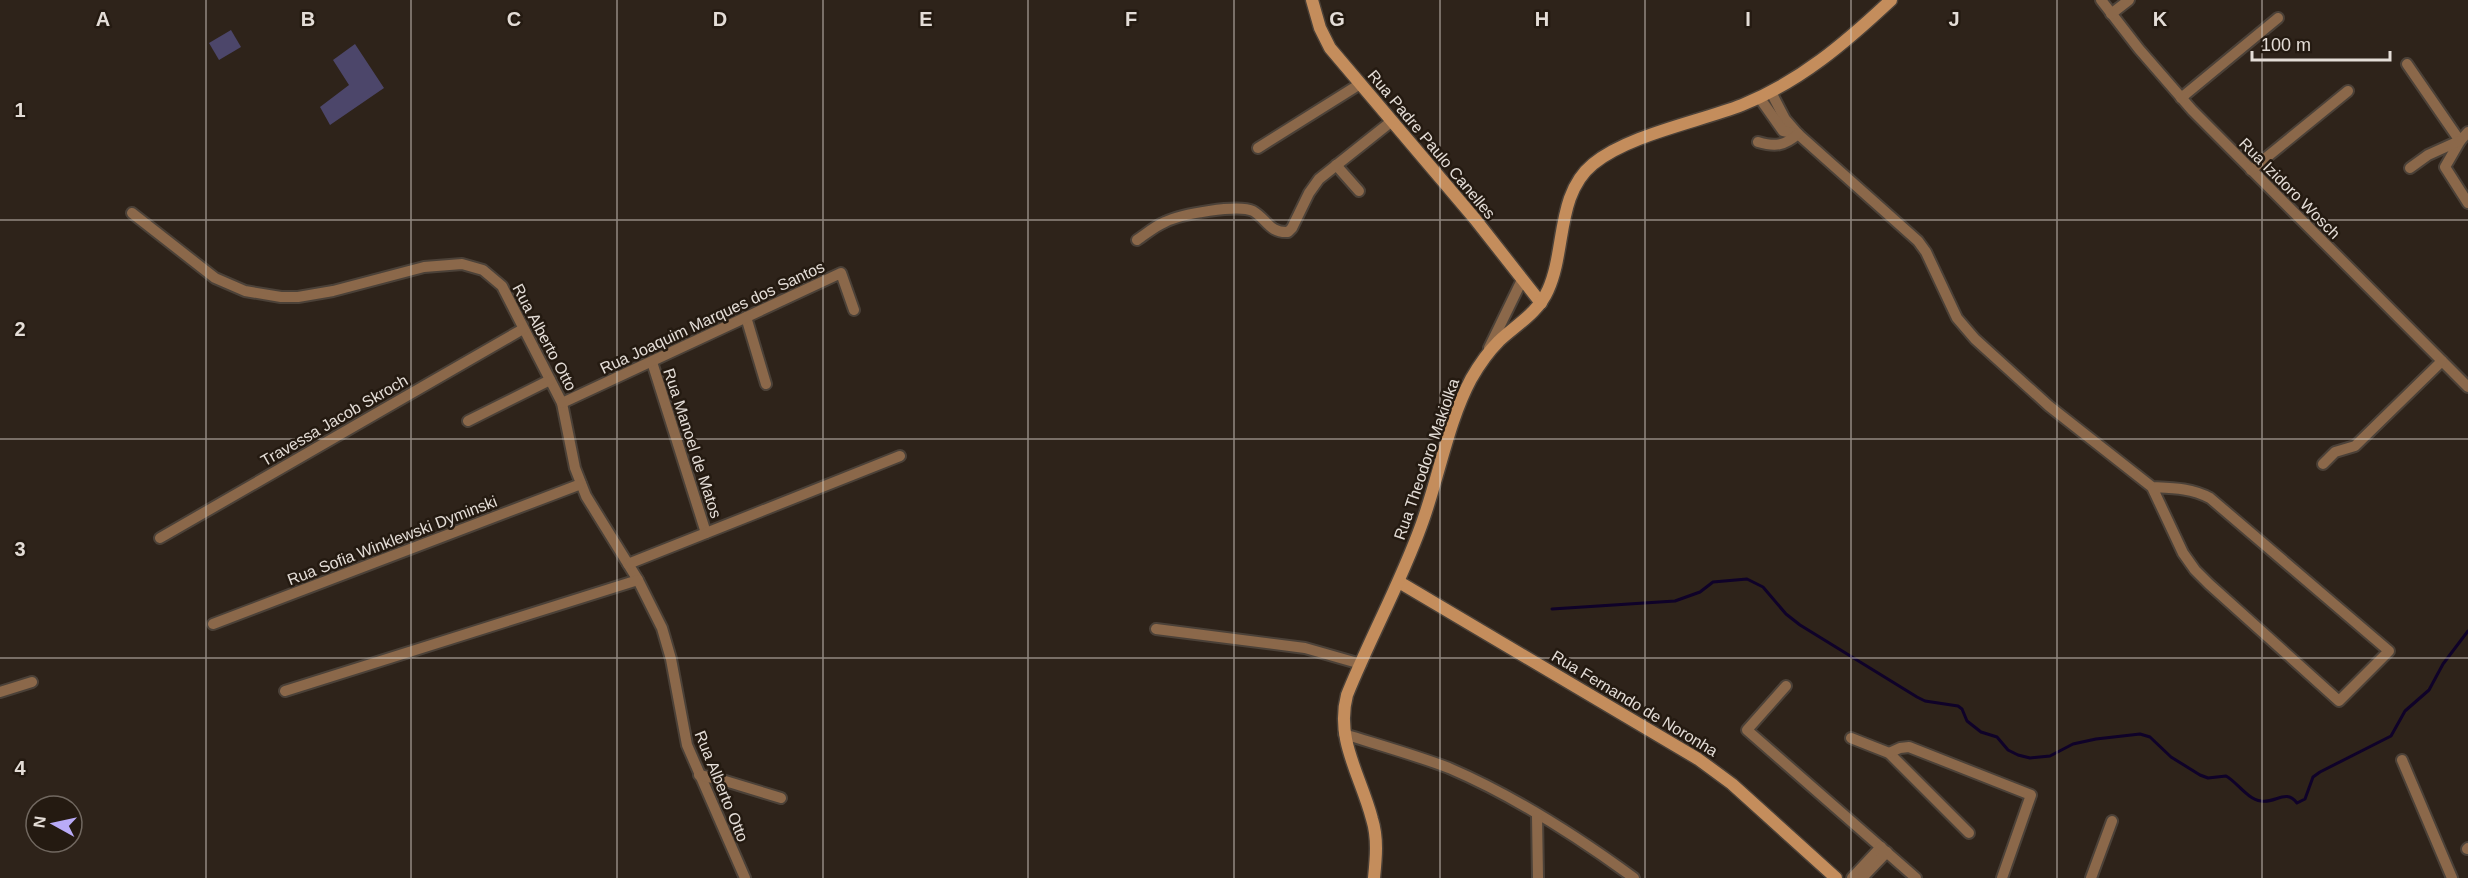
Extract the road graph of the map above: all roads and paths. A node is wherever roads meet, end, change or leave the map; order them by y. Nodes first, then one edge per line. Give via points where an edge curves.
1 (1312, 0) edge
2 (1892, 0) edge
3 (2101, 0) edge
4 (2129, 0) edge
5 (2111, 14) junction
6 (2278, 18) dead end
7 (2407, 64) dead end
8 (1360, 84) junction
9 (2348, 91) dead end
10 (1765, 95) junction
11 (2181, 98) junction
12 (1392, 121) junction
13 (2468, 132) edge
14 (1798, 135) junction
15 (2460, 141) junction
16 (1758, 142) dead end
17 (1258, 148) dead end
18 (1336, 165) junction
19 (2410, 168) dead end
20 (2251, 170) junction
21 (1359, 191) dead end
22 (2468, 203) edge
23 (132, 213) dead end
24 (1137, 240) dead end
25 (1522, 280) junction
26 (1541, 303) junction
27 (854, 310) dead end
28 (746, 317) junction
29 (523, 329) junction
30 (1483, 359) junction
31 (2442, 361) junction
32 (652, 362) junction
33 (550, 380) junction
34 (766, 384) dead end
35 (2468, 387) edge
36 (562, 403) junction
37 (468, 421) dead end
38 (900, 456) dead end
39 (2323, 464) dead end
40 (581, 484) junction
41 (2152, 487) junction
42 (706, 533) junction
43 (160, 538) dead end
44 (628, 564) junction
45 (638, 580) junction
46 (1399, 582) junction
47 (213, 624) dead end
48 (1156, 629) dead end
49 (1361, 664) junction
50 (32, 682) dead end
51 (1786, 686) dead end
52 (285, 691) dead end
53 (0, 692) edge
54 (1344, 734) junction
55 (1851, 738) dead end
56 (1889, 753) junction
57 (2402, 760) dead end
58 (699, 775) junction
59 (781, 798) dead end
60 (1537, 815) junction
61 (2112, 821) dead end
62 (1969, 833) dead end
63 (1884, 850) junction
64 (745, 878) edge
65 (1374, 878) edge
66 (1538, 878) edge
67 (1634, 878) edge
68 (1836, 878) edge
69 (1852, 878) edge
70 (1862, 878) edge
71 (1916, 878) edge
72 (2002, 878) edge
73 (2091, 878) edge
74 (2452, 878) edge

1 - 8 main road, Rua Padre Paulo Canelles via 1330,48
2 - 10 main road, Rua Theodoro Makiolka via 1830,55
3 - 5 street, Rua Izidoro Wosch
4 - 5 street
5 - 11 street, Rua Izidoro Wosch
6 - 11 street
7 - 15 street
8 - 12 main road, Rua Padre Paulo Canelles
8 - 17 street
9 - 20 street
10 - 14 street via 1783,131
10 - 26 main road, Rua Theodoro Makiolka via 1617,148 1590,166 1568,203 1555,270
11 - 20 street, Rua Izidoro Wosch
12 - 18 street
12 - 25 main road, Rua Padre Paulo Canelles
13 - 15 street
14 - 16 street via 1784,145
14 - 41 street via 1918,241 1966,330 2049,406
15 - 19 street via 2428,154
15 - 22 street via 2445,167
18 - 21 street
18 - 24 street via 1314,185 1288,232 1276,231 1251,210 1234,209 1174,218
20 - 31 street, Rua Izidoro Wosch
23 - 29 street, Rua Alberto Otto via 215,278 261,295 307,296 438,264 473,266 502,286
25 - 26 main road, Rua Padre Paulo Canelles
25 - 30 street
26 - 30 main road, Rua Theodoro Makiolka
27 - 28 street, Rua Joaquim Marques dos Santos via 841,273
28 - 32 street, Rua Joaquim Marques dos Santos
28 - 34 street
29 - 33 street, Rua Alberto Otto
29 - 43 street, Travessa Jacob Skroch
30 - 46 main road, Rua Theodoro Makiolka via 1462,398
31 - 35 street, Rua Izidoro Wosch
31 - 39 street via 2355,446 2335,452
32 - 36 street, Rua Joaquim Marques dos Santos
32 - 42 street, Rua Manoel de Matos
33 - 36 street, Rua Alberto Otto
33 - 37 street
36 - 40 street, Rua Alberto Otto
38 - 42 street
40 - 44 street, Rua Alberto Otto
40 - 47 street, Rua Sofia Winklewski Dyminski
41 - 41 street via 2195,570 2339,701 2388,651 2210,498 2184,488
42 - 44 street
44 - 45 street, Rua Alberto Otto
45 - 52 street
45 - 58 street, Rua Alberto Otto via 667,643 683,732
46 - 49 main road, Rua Theodoro Makiolka
46 - 68 main road, Rua Fernando de Noronha via 1698,759 1732,784
48 - 49 street via 1305,648
49 - 54 main road, Rua Theodoro Makiolka via 1344,705
50 - 53 street
51 - 63 street via 1747,730
54 - 60 street via 1449,768
54 - 65 main road, Rua Theodoro Makiolka via 1373,820
55 - 56 street
56 - 62 street
56 - 72 street via 1909,747 2031,795
57 - 74 street
58 - 59 street
58 - 64 street, Rua Alberto Otto
60 - 66 street
60 - 67 street
61 - 73 street
63 - 69 street
63 - 70 street
63 - 71 street

